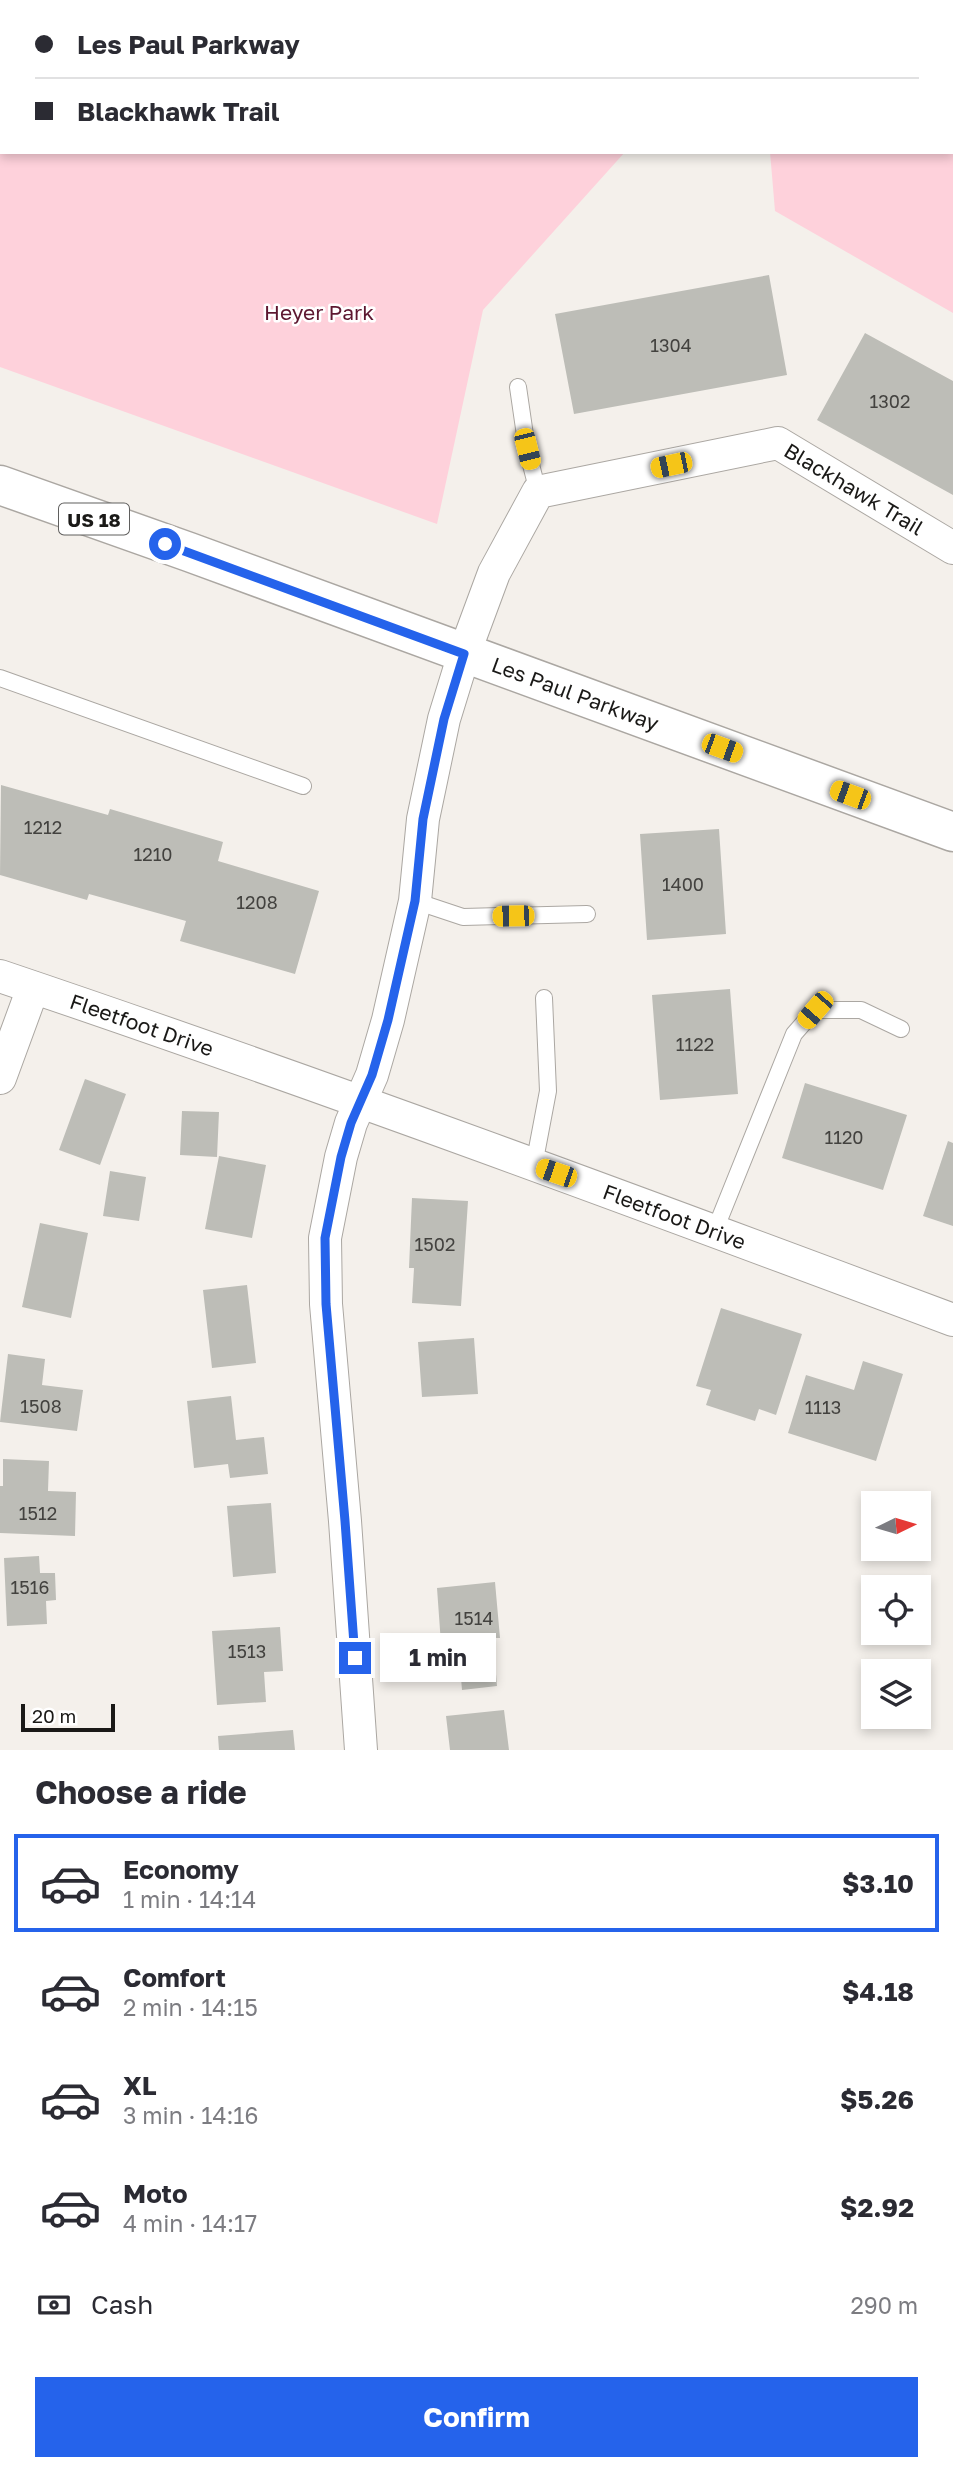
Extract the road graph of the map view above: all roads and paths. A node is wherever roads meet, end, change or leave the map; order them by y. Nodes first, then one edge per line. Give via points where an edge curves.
1 (518, 387) dead end
2 (0, 485) edge
3 (538, 492) junction
4 (953, 548) edge
5 (464, 654) junction
6 (0, 678) edge
7 (303, 786) dead end
8 (953, 832) edge
9 (415, 901) junction
10 (587, 914) dead end
11 (0, 976) edge
12 (33, 988) junction
13 (544, 998) dead end
14 (901, 1028) dead end
15 (0, 1078) edge
16 (362, 1101) junction
17 (534, 1165) junction
18 (715, 1230) junction
19 (953, 1320) edge
20 (361, 1750) edge

1 - 3 lane
2 - 5 main road, Les Paul Parkway / US 18
3 - 4 street, Blackhawk Trail via 778,443
3 - 5 street via 494,573
5 - 8 main road, Les Paul Parkway / US 18
5 - 9 street via 444,719 423,819
6 - 7 lane
9 - 10 lane via 463,917
9 - 16 street via 388,1020
11 - 12 street, Fleetfoot Drive
12 - 15 street
12 - 16 street, Fleetfoot Drive
13 - 17 lane via 548,1091
14 - 18 lane via 861,1010 815,1010 794,1034
16 - 17 street, Fleetfoot Drive
16 - 20 street via 341,1157 325,1238 326,1304
17 - 18 street, Fleetfoot Drive
18 - 19 street, Fleetfoot Drive

